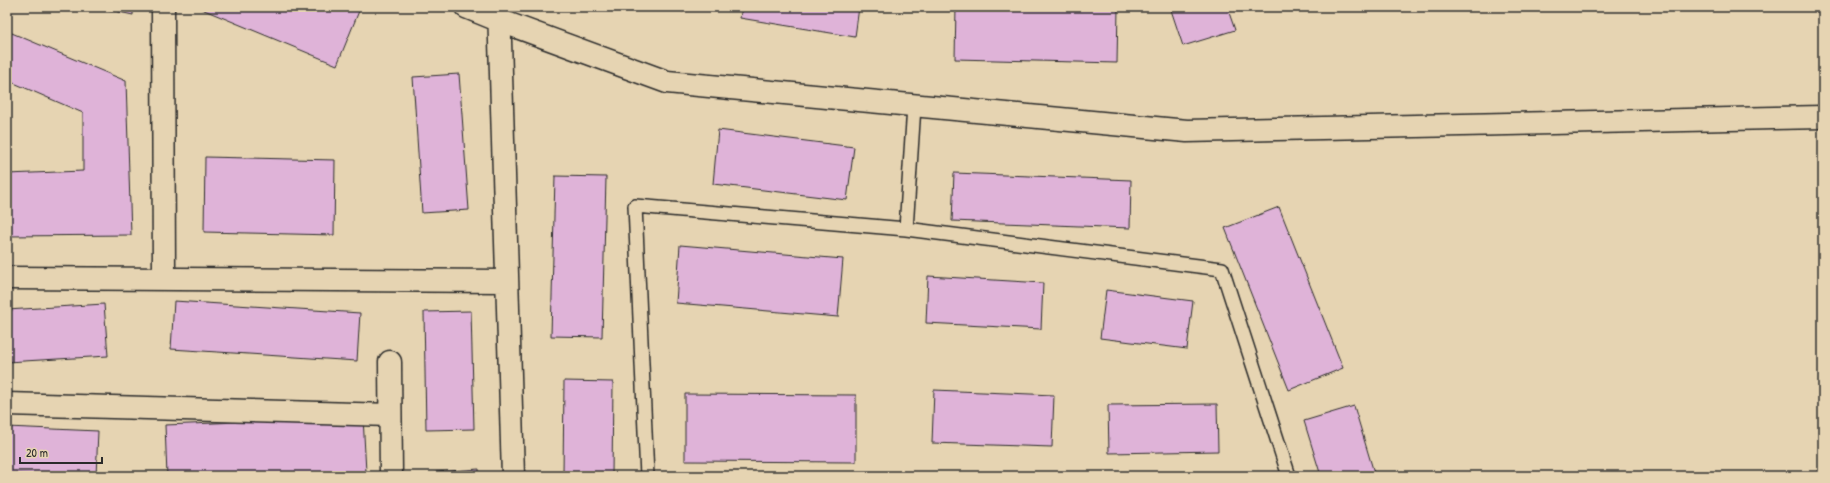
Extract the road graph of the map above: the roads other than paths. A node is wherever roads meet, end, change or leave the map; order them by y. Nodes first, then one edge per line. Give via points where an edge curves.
1 (163, 7) edge
2 (466, 7) edge
3 (498, 14) edge
4 (914, 106) junction
5 (1823, 117) edge
6 (906, 229) junction
7 (7, 278) edge
8 (164, 278) junction
9 (507, 281) junction
10 (390, 362) dead end
11 (7, 404) edge
12 (390, 415) junction
13 (391, 476) edge
14 (513, 476) edge
15 (647, 476) edge
16 (1289, 476) edge

1 - 8 street
2 - 3 street
3 - 4 street via 667,82
3 - 9 street
4 - 5 street via 1187,131
4 - 6 lane
6 - 15 lane via 635,206
6 - 16 lane via 1222,269
7 - 8 street
8 - 9 street
9 - 14 street
10 - 12 street
11 - 12 street
12 - 13 street

